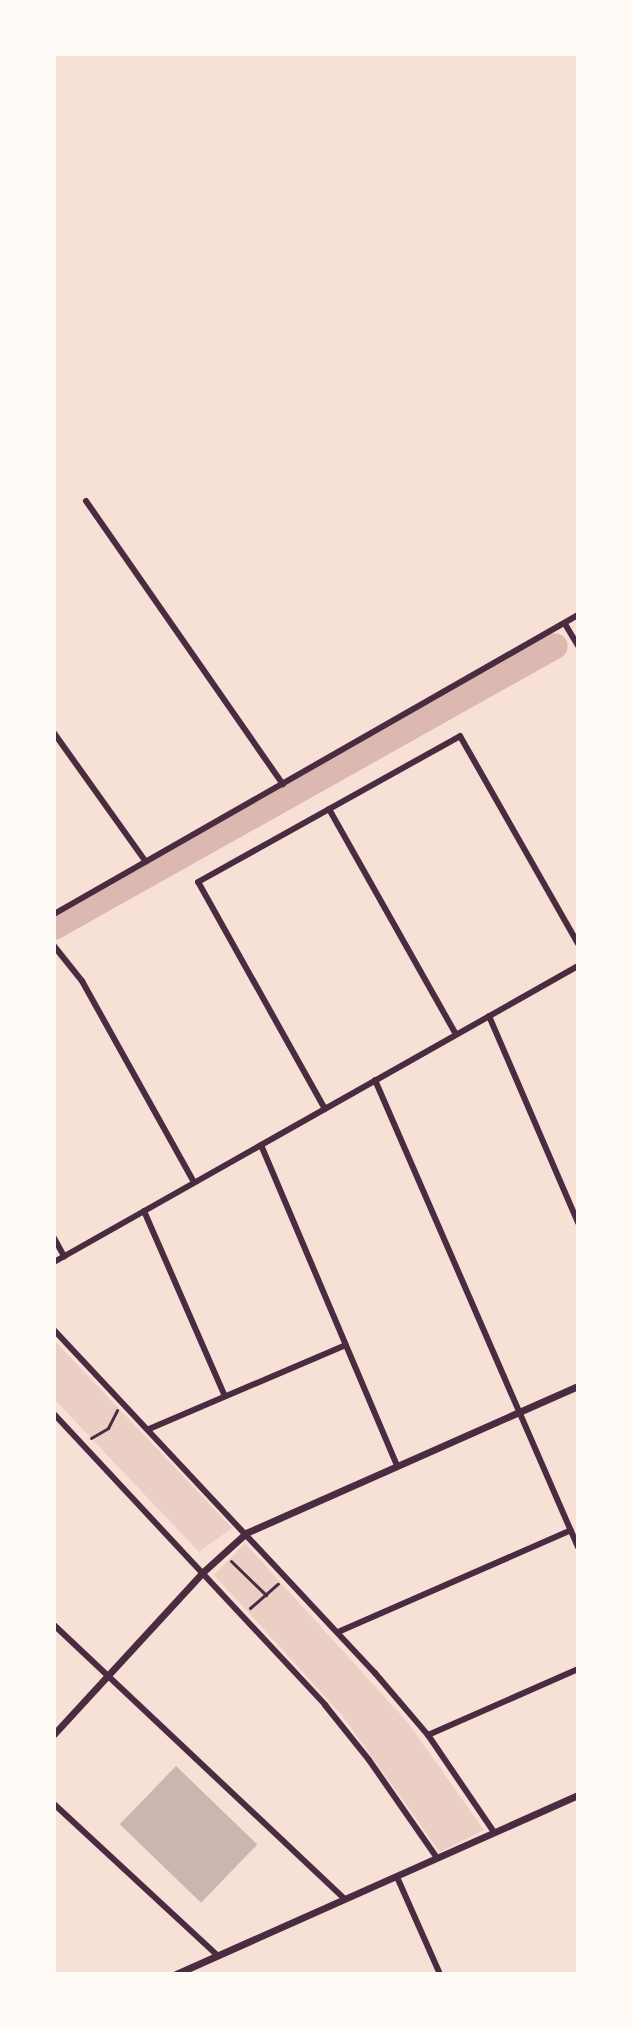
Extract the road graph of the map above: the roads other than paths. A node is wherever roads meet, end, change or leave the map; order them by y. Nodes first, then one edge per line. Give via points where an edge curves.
1 (86, 501) dead end
2 (578, 615) edge
3 (565, 624) junction
4 (578, 646) edge
5 (54, 733) edge
6 (283, 784) junction
7 (329, 809) junction
8 (146, 862) junction
9 (54, 914) edge
10 (578, 944) edge
11 (54, 946) edge
12 (578, 966) edge
13 (489, 1016) junction
14 (456, 1034) junction
15 (375, 1080) junction
16 (325, 1109) junction
17 (261, 1145) junction
18 (194, 1182) junction
19 (144, 1211) junction
20 (578, 1223) edge
21 (54, 1238) edge
22 (64, 1256) junction
23 (54, 1262) edge
24 (54, 1330) edge
25 (346, 1345) junction
26 (578, 1386) edge
27 (225, 1396) junction
28 (519, 1412) junction
29 (54, 1414) edge
30 (149, 1429) junction
31 (397, 1465) junction
32 (571, 1530) junction
33 (246, 1533) junction
34 (578, 1547) edge
35 (203, 1572) junction
36 (54, 1625) edge
37 (338, 1632) junction
38 (578, 1669) edge
39 (107, 1677) junction
40 (54, 1734) edge
41 (428, 1735) junction
42 (578, 1795) edge
43 (54, 1804) edge
44 (494, 1832) junction
45 (437, 1858) junction
46 (397, 1877) junction
47 (345, 1899) junction
48 (217, 1955) junction
49 (176, 1974) edge
50 (440, 1974) edge

1 - 6 street
2 - 3 street
3 - 4 street
3 - 6 street
5 - 8 street
6 - 8 street
7 - 10 street via 460,736
7 - 14 street
7 - 16 street via 198,882
8 - 9 street
11 - 18 street via 82,981
12 - 13 street
13 - 14 street
13 - 20 street
14 - 15 street
15 - 16 street
15 - 28 street
16 - 17 street
17 - 18 street
17 - 25 street
18 - 19 street
19 - 22 street
19 - 27 street
21 - 22 street
22 - 23 street
24 - 30 street
25 - 27 street
25 - 31 street
26 - 28 street
27 - 30 street
28 - 31 street
28 - 32 street
29 - 35 street
30 - 33 street
31 - 33 street
32 - 34 street
32 - 37 street
33 - 35 street
33 - 37 street
35 - 39 street
35 - 45 street via 349,1733
36 - 39 street
37 - 41 street
38 - 41 street
39 - 40 street
39 - 47 street
41 - 44 street
42 - 44 street
43 - 48 street
44 - 45 street
45 - 46 street
46 - 47 street
46 - 50 street
47 - 48 street
48 - 49 street

